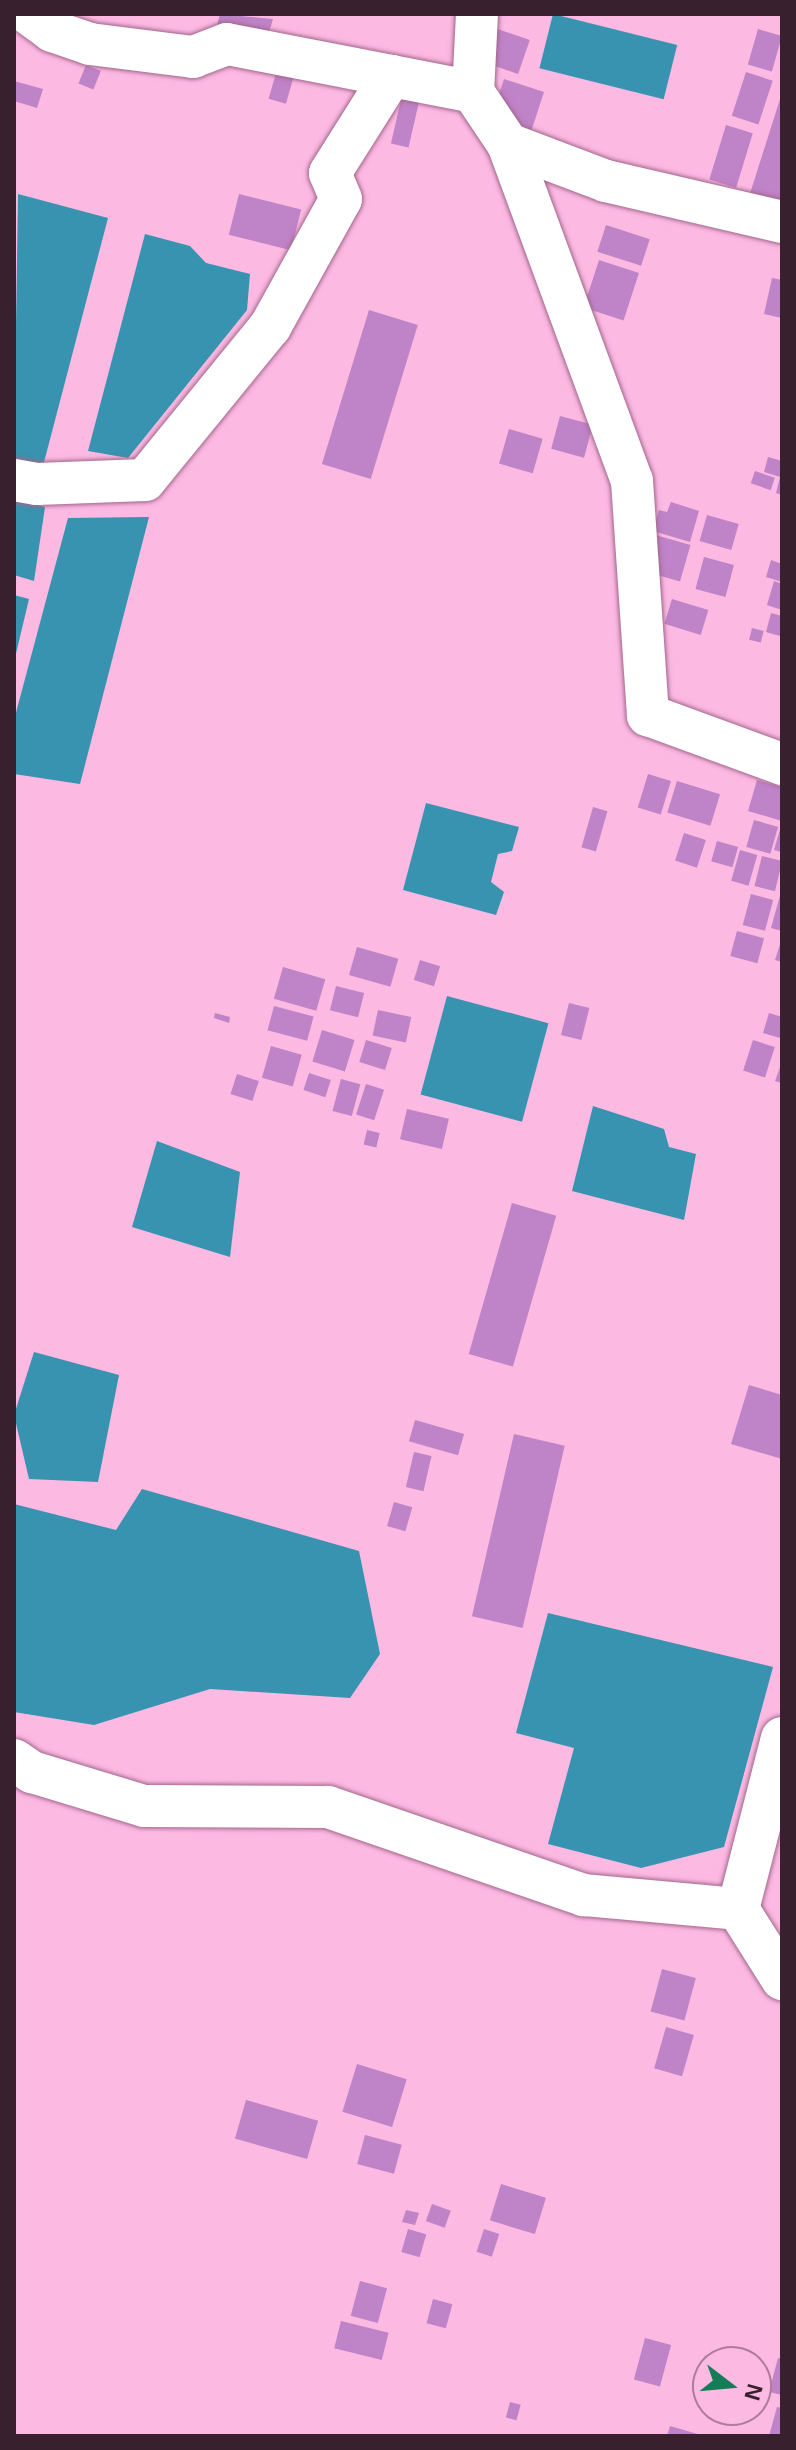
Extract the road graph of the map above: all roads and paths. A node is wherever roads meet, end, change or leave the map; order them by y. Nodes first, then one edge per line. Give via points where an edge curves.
1 (29, 14) edge
2 (477, 14) edge
3 (391, 76) junction
4 (473, 92) junction
5 (508, 144) junction
6 (782, 222) edge
7 (14, 480) edge
8 (782, 764) edge
9 (782, 1738) edge
10 (14, 1760) edge
11 (738, 1909) junction
12 (782, 1979) edge

1 - 3 street via 52,31 90,44 193,57 227,44
2 - 4 street
3 - 4 street
3 - 7 street via 330,173 341,199 270,327 145,480
4 - 5 street
5 - 6 street via 606,181
5 - 8 street via 632,481 648,715
9 - 11 street
10 - 11 street via 32,1772 144,1806 328,1807 584,1895
11 - 12 street

